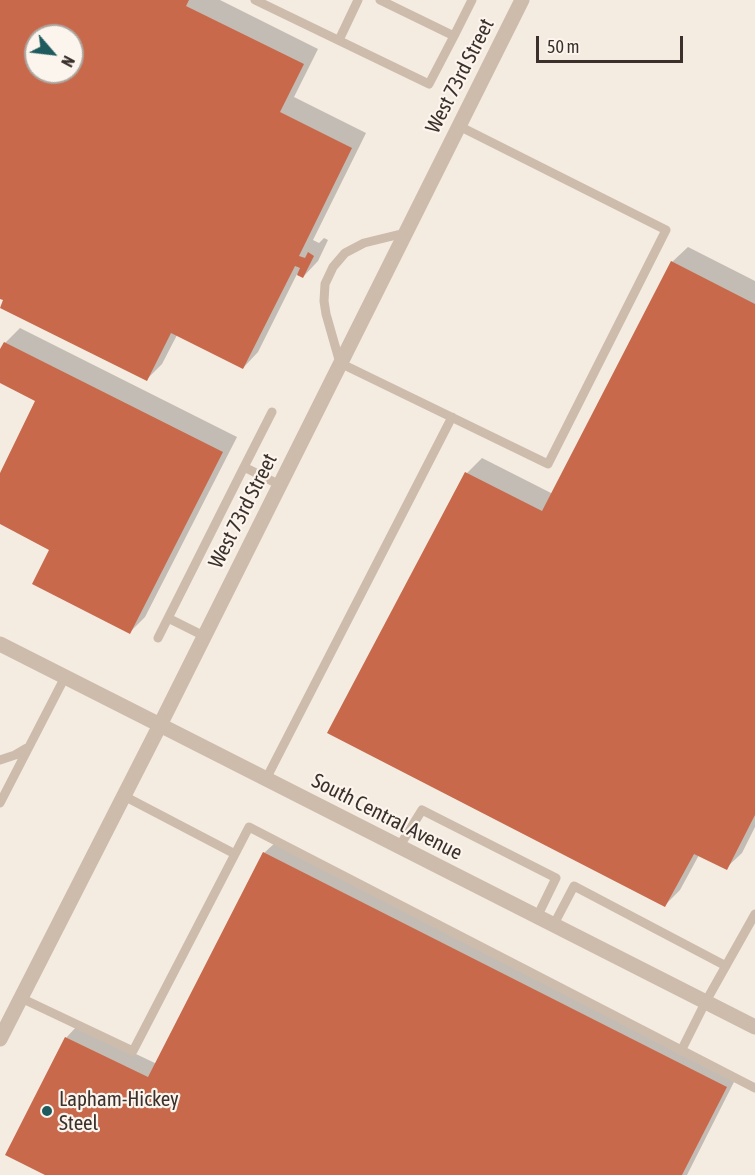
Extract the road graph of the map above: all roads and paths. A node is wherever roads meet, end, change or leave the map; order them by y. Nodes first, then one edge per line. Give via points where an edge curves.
1 (255, 0) edge
2 (358, 0) edge
3 (380, 0) edge
4 (472, 0) edge
5 (522, 0) edge
6 (454, 36) junction
7 (339, 40) junction
8 (459, 126) junction
9 (405, 233) junction
10 (340, 363) junction
11 (272, 412) dead end
12 (452, 417) junction
13 (244, 467) junction
14 (280, 485) junction
15 (168, 618) junction
16 (204, 636) junction
17 (158, 638) dead end
18 (0, 644) edge
19 (65, 677) junction
20 (160, 725) junction
21 (29, 746) junction
22 (0, 760) edge
23 (266, 779) junction
24 (124, 796) junction
25 (0, 803) edge
26 (399, 847) junction
27 (235, 854) junction
28 (755, 914) edge
29 (537, 917) junction
30 (553, 926) junction
31 (726, 966) junction
32 (21, 998) junction
33 (705, 1003) junction
34 (755, 1028) edge
35 (0, 1039) edge
36 (681, 1051) junction
37 (755, 1088) edge

1 - 7 lane
2 - 7 lane
3 - 6 lane
4 - 6 lane
5 - 8 street, West 73rd Street
6 - 7 lane via 429,84
8 - 9 street, West 73rd Street
8 - 12 lane via 666,230 548,464
9 - 10 street, West 73rd Street
9 - 10 lane via 364,243 345,253 333,267 324,301
10 - 12 lane
10 - 14 street, West 73rd Street
11 - 13 lane
12 - 23 lane
13 - 14 lane
13 - 15 lane
14 - 16 street, West 73rd Street
15 - 16 lane
15 - 17 lane
16 - 20 street, West 73rd Street
18 - 19 street, South Central Avenue
19 - 20 street, South Central Avenue
19 - 21 lane
20 - 23 street, South Central Avenue
20 - 24 street, West 73rd Street
21 - 22 lane
21 - 25 lane
23 - 26 street, South Central Avenue
24 - 27 lane
24 - 32 street, West 73rd Street
26 - 29 street, South Central Avenue
26 - 29 lane via 422,810 556,878
27 - 32 lane via 133,1050
27 - 36 lane via 249,827
28 - 31 lane
29 - 30 street, South Central Avenue
30 - 31 lane via 574,886
30 - 33 street, South Central Avenue
31 - 33 lane
32 - 35 street, West 73rd Street
33 - 34 street, South Central Avenue
33 - 36 lane
36 - 37 lane

